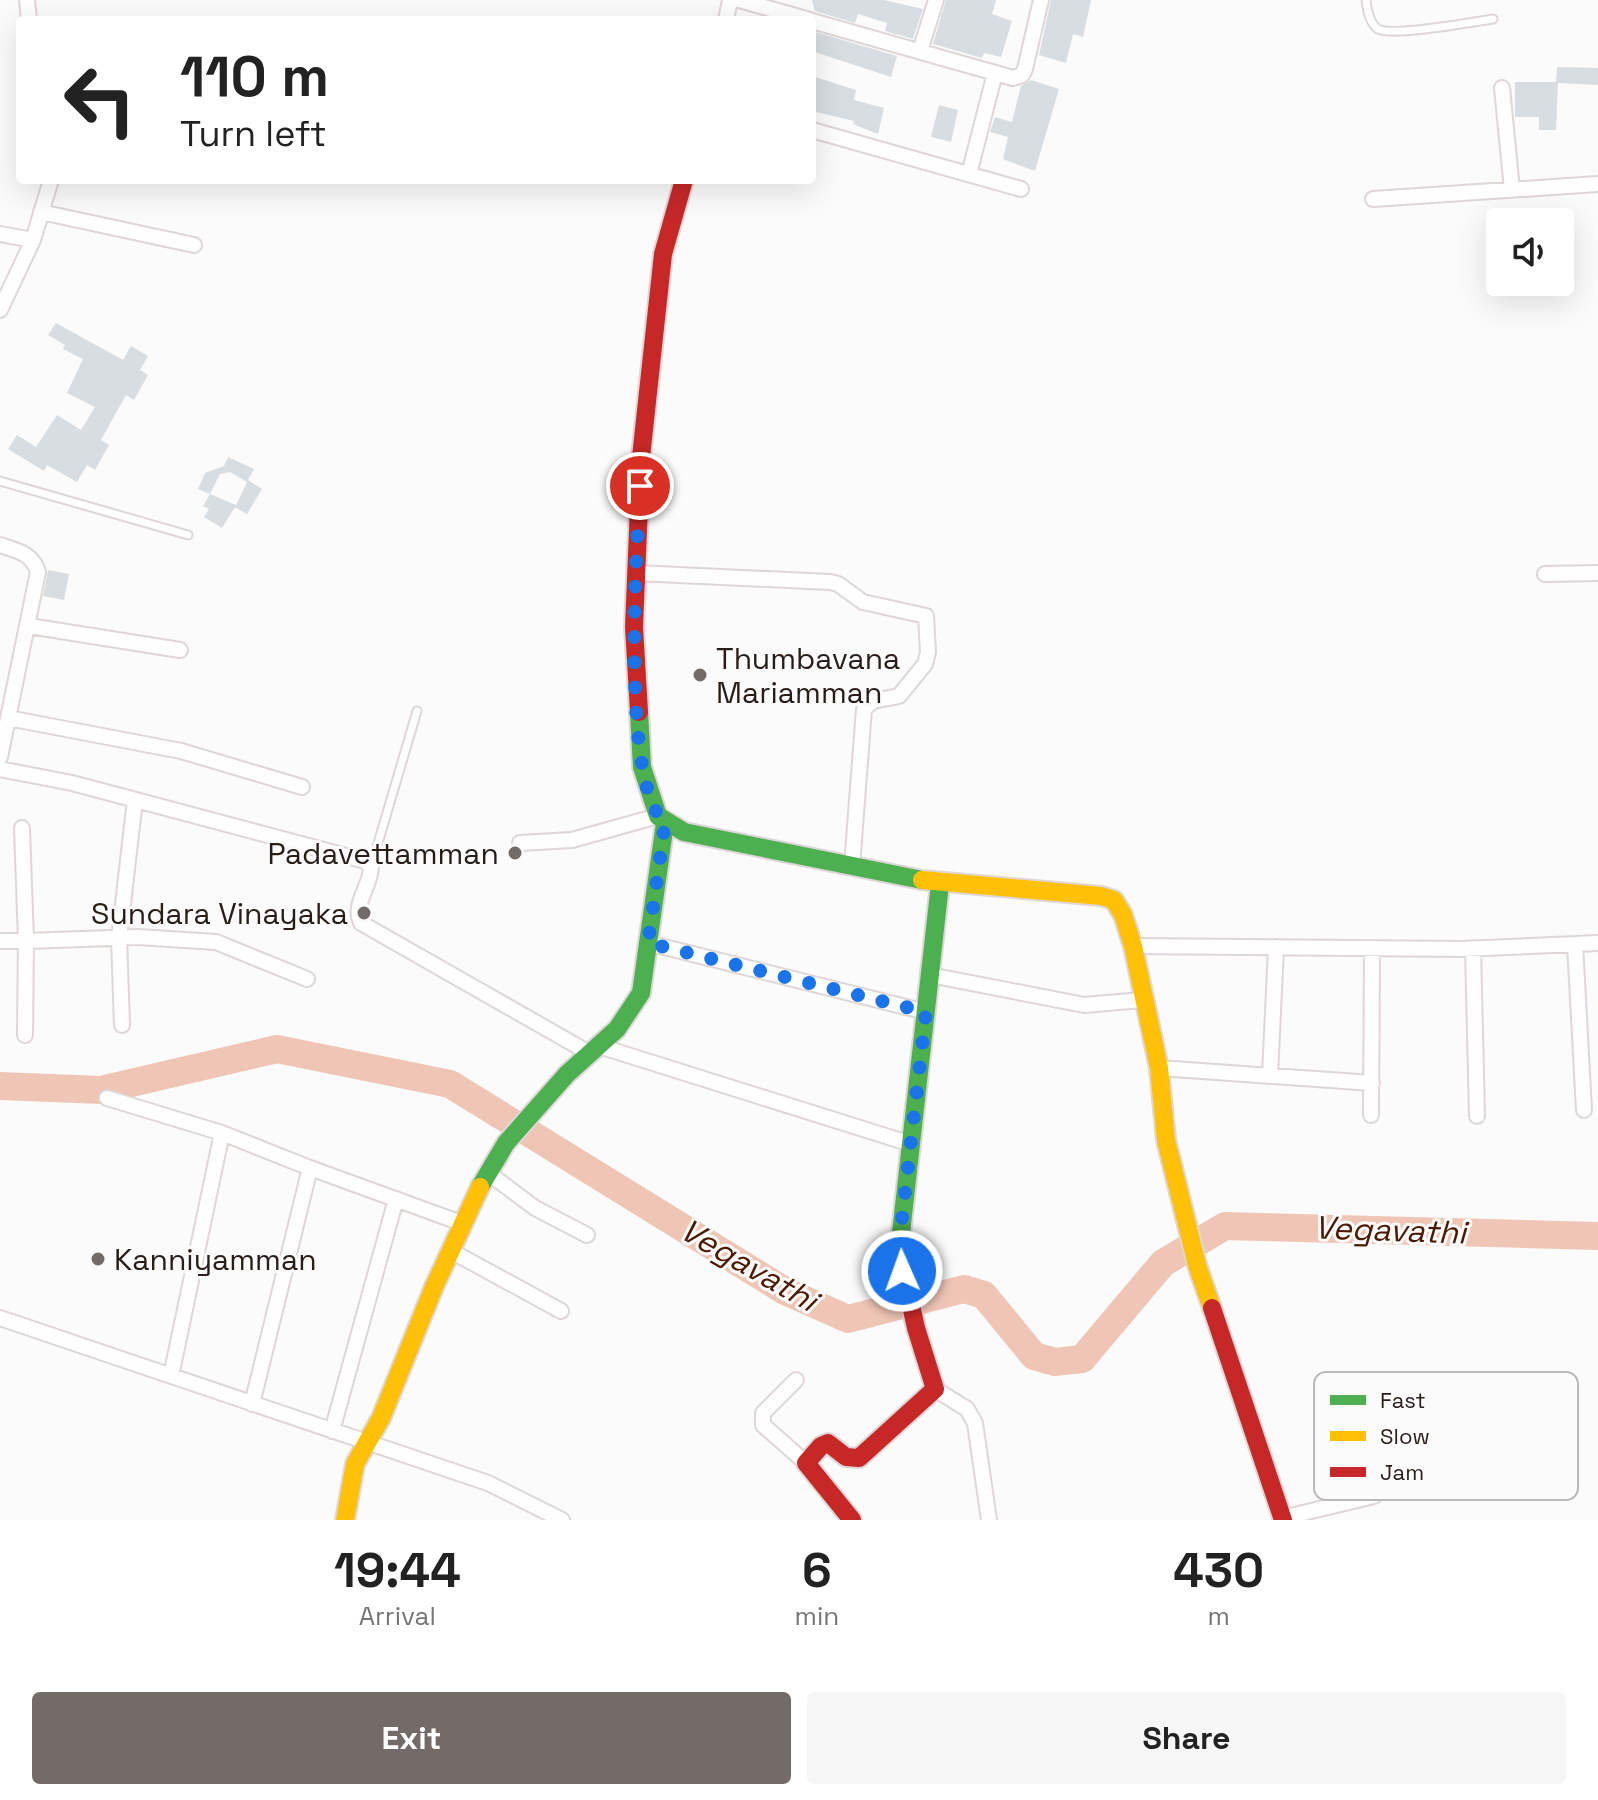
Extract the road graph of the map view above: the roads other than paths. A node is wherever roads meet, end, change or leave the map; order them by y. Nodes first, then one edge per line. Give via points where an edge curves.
1 (739, 0) edge
2 (799, 0) edge
3 (936, 0) edge
4 (1041, 0) edge
5 (1366, 0) edge
6 (791, 15) junction
7 (795, 16) edge
8 (1493, 19) dead end
9 (816, 21) edge
10 (920, 51) junction
11 (995, 73) junction
12 (1502, 88) dead end
13 (816, 131) edge
14 (969, 174) junction
15 (50, 184) edge
16 (683, 184) edge
17 (1598, 184) edge
18 (1021, 189) dead end
19 (1512, 190) junction
20 (1373, 199) dead end
21 (41, 212) junction
22 (0, 234) edge
23 (33, 240) junction
24 (194, 245) dead end
25 (0, 310) edge
26 (0, 481) edge
27 (188, 535) dead end
28 (0, 545) edge
29 (636, 573) junction
30 (1598, 573) edge
31 (1545, 574) dead end
32 (29, 626) junction
33 (180, 650) dead end
34 (417, 711) dead end
35 (8, 718) junction
36 (0, 757) edge
37 (0, 769) edge
38 (302, 787) dead end
39 (135, 800) junction
40 (662, 820) junction
41 (22, 828) dead end
42 (520, 843) dead end
43 (852, 866) junction
44 (371, 867) junction
45 (940, 884) junction
46 (119, 938) junction
47 (0, 941) edge
48 (26, 941) junction
49 (648, 943) junction
50 (1598, 943) edge
51 (1575, 944) junction
52 (1133, 946) junction
53 (1276, 947) junction
54 (1372, 948) junction
55 (1473, 948) junction
56 (930, 975) junction
57 (307, 979) dead end
58 (1142, 1000) junction
59 (926, 1012) junction
60 (122, 1025) dead end
61 (25, 1035) dead end
62 (595, 1050) junction
63 (1159, 1068) junction
64 (1270, 1076) junction
65 (1372, 1083) junction
66 (107, 1098) dead end
67 (1584, 1110) dead end
68 (1371, 1115) dead end
69 (1477, 1116) dead end
70 (222, 1133) junction
71 (911, 1144) junction
72 (310, 1168) junction
73 (487, 1172) junction
74 (396, 1199) junction
75 (464, 1224) junction
76 (587, 1235) dead end
77 (451, 1251) junction
78 (561, 1311) dead end
79 (0, 1318) edge
80 (171, 1376) junction
81 (796, 1380) dead end
82 (935, 1389) junction
83 (252, 1404) junction
84 (332, 1431) junction
85 (368, 1443) junction
86 (806, 1463) junction
87 (1358, 1500) edge
88 (1283, 1519) edge
89 (345, 1520) edge
90 (562, 1520) edge
91 (852, 1520) edge
92 (989, 1520) edge

1 - 6 street
2 - 6 street
3 - 10 street
4 - 11 street via 1022,75
5 - 8 lane via 1372,22 1395,32
6 - 7 street
9 - 10 street
10 - 11 street
11 - 14 street
12 - 19 street
13 - 14 street
14 - 18 street
15 - 21 street
16 - 29 street via 663,254 641,457
17 - 19 street
19 - 20 street
21 - 23 street
21 - 24 street
22 - 23 street
23 - 25 street
26 - 27 lane
28 - 32 street via 34,561 37,586
29 - 40 street via 642,767
29 - 43 street via 830,582 863,602 926,616 925,664 899,696 873,701 864,709
30 - 31 street
32 - 33 street
32 - 35 street
34 - 44 lane
35 - 36 street
35 - 38 street via 181,751
37 - 39 street
39 - 44 street via 365,861
39 - 46 street
40 - 42 street via 572,840
40 - 43 street via 684,832
40 - 49 street
41 - 48 street
43 - 45 street
44 - 62 street via 358,908 361,923
45 - 52 street via 1114,900
45 - 56 street
46 - 48 street
46 - 57 street via 216,942
46 - 60 street
47 - 48 street
48 - 61 street
49 - 59 street
49 - 62 street via 641,993
50 - 51 street
51 - 55 street
51 - 67 street
52 - 53 street
52 - 58 street
53 - 54 street
53 - 64 street
54 - 55 street
54 - 65 street
55 - 69 street
56 - 58 street via 1084,1005
56 - 59 street
58 - 63 street
59 - 71 street
62 - 71 street
62 - 73 street via 567,1074
63 - 64 street
63 - 88 street via 1166,1140 1197,1265
64 - 65 street
65 - 68 street
66 - 70 street
70 - 72 street
70 - 80 street
71 - 82 street via 899,1251
72 - 74 street
72 - 83 street
73 - 75 street
73 - 76 street via 535,1208
74 - 75 street
74 - 84 street
75 - 77 street
77 - 78 street
77 - 85 street
79 - 80 street
80 - 83 street
81 - 86 street via 762,1419
82 - 86 street via 859,1458 846,1457 828,1443
82 - 92 street via 967,1409 975,1423
83 - 84 street
84 - 85 street
85 - 89 street via 355,1464
85 - 90 street via 488,1483
86 - 91 street
87 - 88 street

